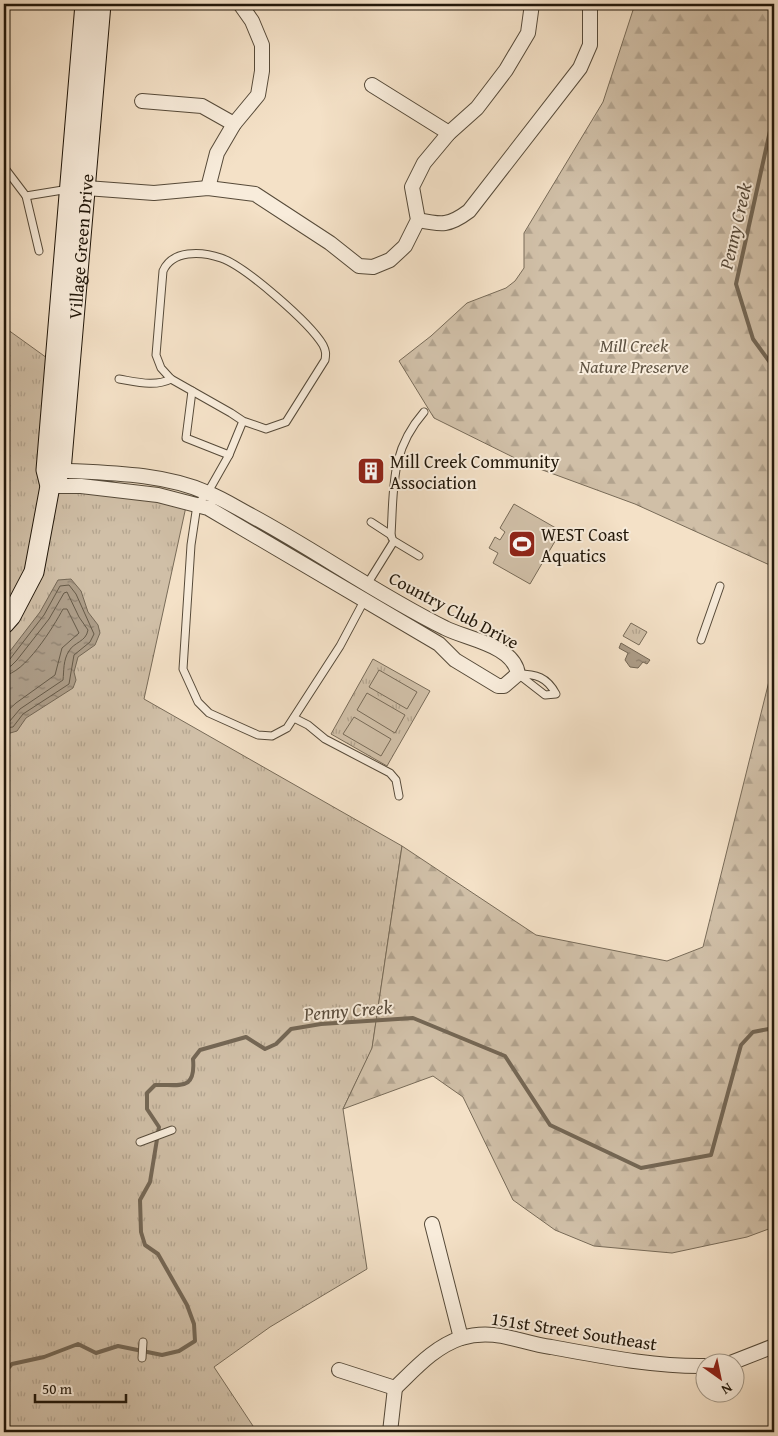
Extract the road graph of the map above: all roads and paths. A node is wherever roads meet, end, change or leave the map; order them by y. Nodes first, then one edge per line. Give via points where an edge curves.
1 (86, 4) edge
2 (101, 4) edge
3 (240, 4) edge
4 (532, 4) edge
5 (590, 4) edge
6 (372, 85) dead end
7 (142, 101) dead end
8 (234, 124) junction
9 (449, 133) junction
10 (4, 167) edge
11 (77, 188) junction
12 (208, 188) junction
13 (26, 196) junction
14 (418, 220) junction
15 (39, 250) dead end
16 (119, 379) dead end
17 (171, 379) junction
18 (192, 391) junction
19 (424, 412) dead end
20 (243, 422) junction
21 (229, 455) junction
22 (52, 476) junction
23 (208, 492) junction
24 (197, 505) junction
25 (371, 522) dead end
26 (392, 538) junction
27 (419, 556) dead end
28 (366, 585) junction
29 (720, 586) dead end
30 (365, 600) junction
31 (4, 624) edge
32 (701, 640) dead end
33 (518, 674) junction
34 (294, 718) junction
35 (399, 796) dead end
36 (172, 1130) dead end
37 (140, 1142) dead end
38 (432, 1224) dead end
39 (461, 1338) junction
40 (143, 1342) dead end
41 (774, 1346) edge
42 (746, 1357) edge
43 (142, 1358) dead end
44 (696, 1366) edge
45 (339, 1370) dead end
46 (395, 1388) junction
47 (390, 1432) edge

1 - 11 street, Village Green Drive
2 - 11 street, Village Green Drive
3 - 8 street via 252,21 262,45 262,71 258,96
4 - 9 street via 528,33 506,70 477,108
5 - 14 street via 590,45 580,68 469,211 453,223
6 - 9 street
7 - 8 street via 202,106
8 - 12 street via 217,153
9 - 14 street via 424,163 412,187
10 - 13 lane
11 - 12 street via 154,193
11 - 13 lane
11 - 22 street, Village Green Drive
12 - 14 street via 255,194 359,266 373,267 390,260 405,246
13 - 15 lane
16 - 17 lane via 152,384
17 - 18 lane
17 - 20 lane via 161,368 156,355 163,271 167,263 175,256 186,254 220,257 233,263 286,305 322,344 326,353 325,360 286,422 266,429
18 - 20 lane
18 - 21 lane via 186,438
19 - 26 lane via 411,427 399,458 392,486
20 - 21 lane
21 - 23 lane
22 - 23 street, Country Club Drive via 142,477
22 - 24 street, Country Club Drive via 81,486 158,495
22 - 31 street, Village Green Drive via 34,572
23 - 24 lane
23 - 28 street, Country Club Drive via 278,530
24 - 30 street, Country Club Drive
24 - 34 lane via 191,545 183,669 190,687 209,713 258,736 272,736 287,728
25 - 26 lane
26 - 27 lane
26 - 28 lane
28 - 30 lane
28 - 33 street, Country Club Drive via 447,629 469,635 511,658 517,665
29 - 32 lane
30 - 33 street, Country Club Drive via 439,644 455,660 498,686 504,686
30 - 34 lane
33 - 33 lane via 545,695 556,694 550,683 534,674
34 - 35 lane via 325,739 390,773 396,780
36 - 37 lane
38 - 39 street
39 - 44 street, 151st Street Southeast via 490,1333 548,1347
39 - 46 street, 151st Street Southeast via 435,1351
40 - 43 lane
41 - 42 street
45 - 46 street
46 - 47 street

